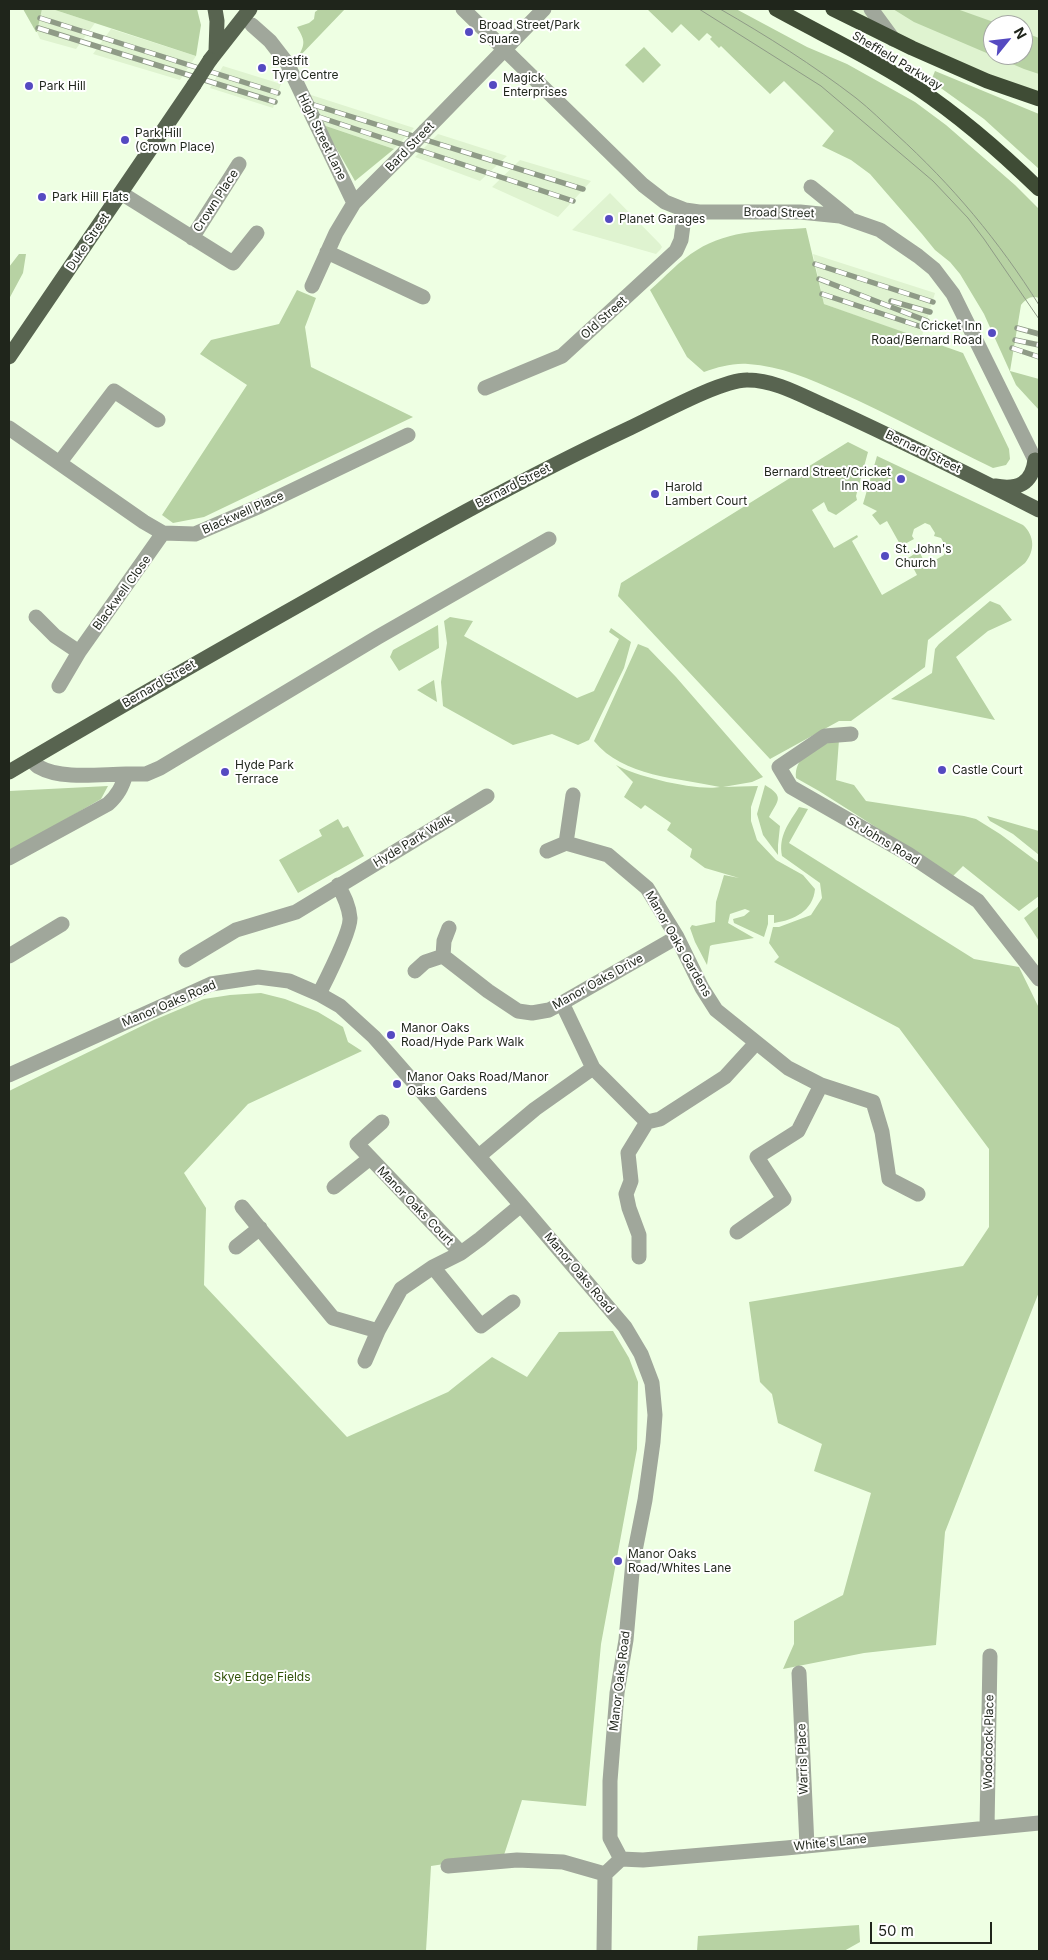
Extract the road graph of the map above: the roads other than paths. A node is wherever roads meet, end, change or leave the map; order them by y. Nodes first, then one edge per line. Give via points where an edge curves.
1 (215, 9) edge
2 (250, 9) edge
3 (462, 9) edge
4 (544, 9) edge
5 (776, 9) edge
6 (833, 9) edge
7 (871, 9) edge
8 (252, 25) dead end
9 (893, 39) junction
10 (503, 50) junction
11 (213, 56) junction
12 (1039, 99) edge
13 (239, 164) dead end
14 (811, 187) dead end
15 (1039, 189) edge
16 (121, 193) junction
17 (354, 203) junction
18 (685, 210) junction
19 (849, 218) junction
20 (257, 233) dead end
21 (192, 238) junction
22 (328, 252) junction
23 (312, 286) dead end
24 (423, 296) dead end
25 (9, 357) edge
26 (485, 388) dead end
27 (158, 420) dead end
28 (9, 428) edge
29 (408, 435) dead end
30 (60, 462) junction
31 (1037, 464) edge
32 (988, 484) junction
33 (1039, 510) edge
34 (163, 533) junction
35 (550, 539) dead end
36 (36, 617) dead end
37 (79, 652) junction
38 (60, 686) dead end
39 (851, 734) dead end
40 (31, 759) junction
41 (9, 772) edge
42 (126, 774) junction
43 (574, 795) dead end
44 (487, 796) dead end
45 (566, 843) junction
46 (547, 851) dead end
47 (9, 858) edge
48 (338, 885) junction
49 (62, 924) dead end
50 (449, 928) dead end
51 (677, 937) junction
52 (9, 956) edge
53 (443, 956) junction
54 (186, 960) dead end
55 (415, 971) dead end
56 (1039, 979) edge
57 (319, 994) junction
58 (562, 1003) junction
59 (756, 1043) junction
60 (593, 1068) junction
61 (9, 1075) edge
62 (821, 1085) junction
63 (382, 1122) dead end
64 (647, 1122) junction
65 (479, 1156) junction
66 (369, 1159) junction
67 (334, 1187) dead end
68 (918, 1194) dead end
69 (521, 1205) junction
70 (242, 1206) dead end
71 (260, 1228) junction
72 (737, 1232) dead end
73 (236, 1247) dead end
74 (461, 1253) junction
75 (638, 1258) dead end
76 (433, 1267) junction
77 (513, 1302) dead end
78 (378, 1331) junction
79 (365, 1361) dead end
80 (990, 1656) dead end
81 (799, 1673) dead end
82 (1039, 1823) edge
83 (988, 1828) junction
84 (807, 1846) junction
85 (621, 1859) junction
86 (448, 1866) dead end
87 (605, 1874) junction
88 (604, 1951) edge

1 - 11 main road via 217,21
2 - 11 main road, Duke Street
3 - 10 street, Broad Street
4 - 10 street, Bard Street
5 - 15 highway, Sheffield Parkway via 915,87 980,135
6 - 9 highway, Sheffield Parkway
7 - 9 street
8 - 17 street, High Street Lane via 287,63
9 - 12 highway, Sheffield Parkway via 987,81
10 - 17 street, Bard Street, bridge
10 - 18 street, Broad Street via 642,185 665,202
11 - 16 main road, Duke Street, bridge
13 - 21 street, Crown Place
14 - 19 street
16 - 21 street, Crown Place
16 - 25 main road, Duke Street
17 - 22 street, Bard Street
18 - 19 street, Broad Street via 800,212
18 - 26 street, Old Street via 681,240 676,251 562,356
19 - 31 street, Broad Street via 898,241 927,263 948,287
20 - 21 street, Crown Place via 233,263
22 - 23 street, Bard Street
22 - 24 street
27 - 30 street via 114,391
28 - 30 street, Blackwell Place
29 - 34 street, Blackwell Place via 195,534
30 - 34 street, Blackwell Place
31 - 32 main road via 1024,483 1004,487
32 - 33 main road, Bernard Street
32 - 40 main road, Bernard Street via 778,386 745,379 706,393 498,493
34 - 37 street, Blackwell Close
35 - 42 street via 378,637 160,768 146,774
36 - 37 street via 55,636
37 - 38 street, Blackwell Close
39 - 56 street, St Johns Road via 825,736 779,767 791,787 908,854 978,902
40 - 41 main road, Bernard Street
40 - 42 street via 38,767 58,773
42 - 47 street via 121,790 108,804
43 - 45 street
44 - 48 street, Hyde Park Walk
45 - 46 street
45 - 51 street, Manor Oaks Gardens via 608,855 647,888
48 - 54 street, Hyde Park Walk via 296,912 236,930
48 - 57 street via 346,900 350,920
49 - 52 street
50 - 53 street
51 - 58 street, Manor Oaks Drive
51 - 59 street, Manor Oaks Gardens via 716,1010
53 - 55 street via 425,962
53 - 58 street, Manor Oaks Drive via 518,1011 549,1010
57 - 61 street, Manor Oaks Road via 289,982 258,977 211,984
57 - 65 street, Manor Oaks Road via 340,1006 374,1037
58 - 60 street
59 - 62 street, Manor Oaks Gardens via 788,1068
59 - 64 street via 725,1077 660,1119
60 - 64 street
60 - 65 street via 535,1109
62 - 68 street, Manor Oaks Gardens via 873,1102 882,1132 888,1179
62 - 72 street via 798,1131 757,1157 784,1199
63 - 66 street, Manor Oaks Court via 357,1144
64 - 75 street via 628,1153 631,1181 626,1194 639,1235
65 - 69 street, Manor Oaks Road
66 - 67 street, Manor Oaks Court
66 - 74 street, Manor Oaks Court
69 - 74 street, Manor Oaks Court
69 - 85 street, Manor Oaks Road via 625,1326 652,1383 653,1442 616,1693 610,1781 610,1838
70 - 71 street
71 - 73 street
71 - 78 street via 334,1318
74 - 76 street, Manor Oaks Court
76 - 77 street via 482,1326
76 - 78 street, Manor Oaks Court via 401,1289
78 - 79 street, Manor Oaks Court
80 - 83 street, Woodcock Place
81 - 84 street, Warris Place
82 - 83 street, White's Lane
83 - 84 street, White's Lane
84 - 85 street, White's Lane
85 - 87 street
86 - 87 street via 517,1860 563,1862
87 - 88 street

